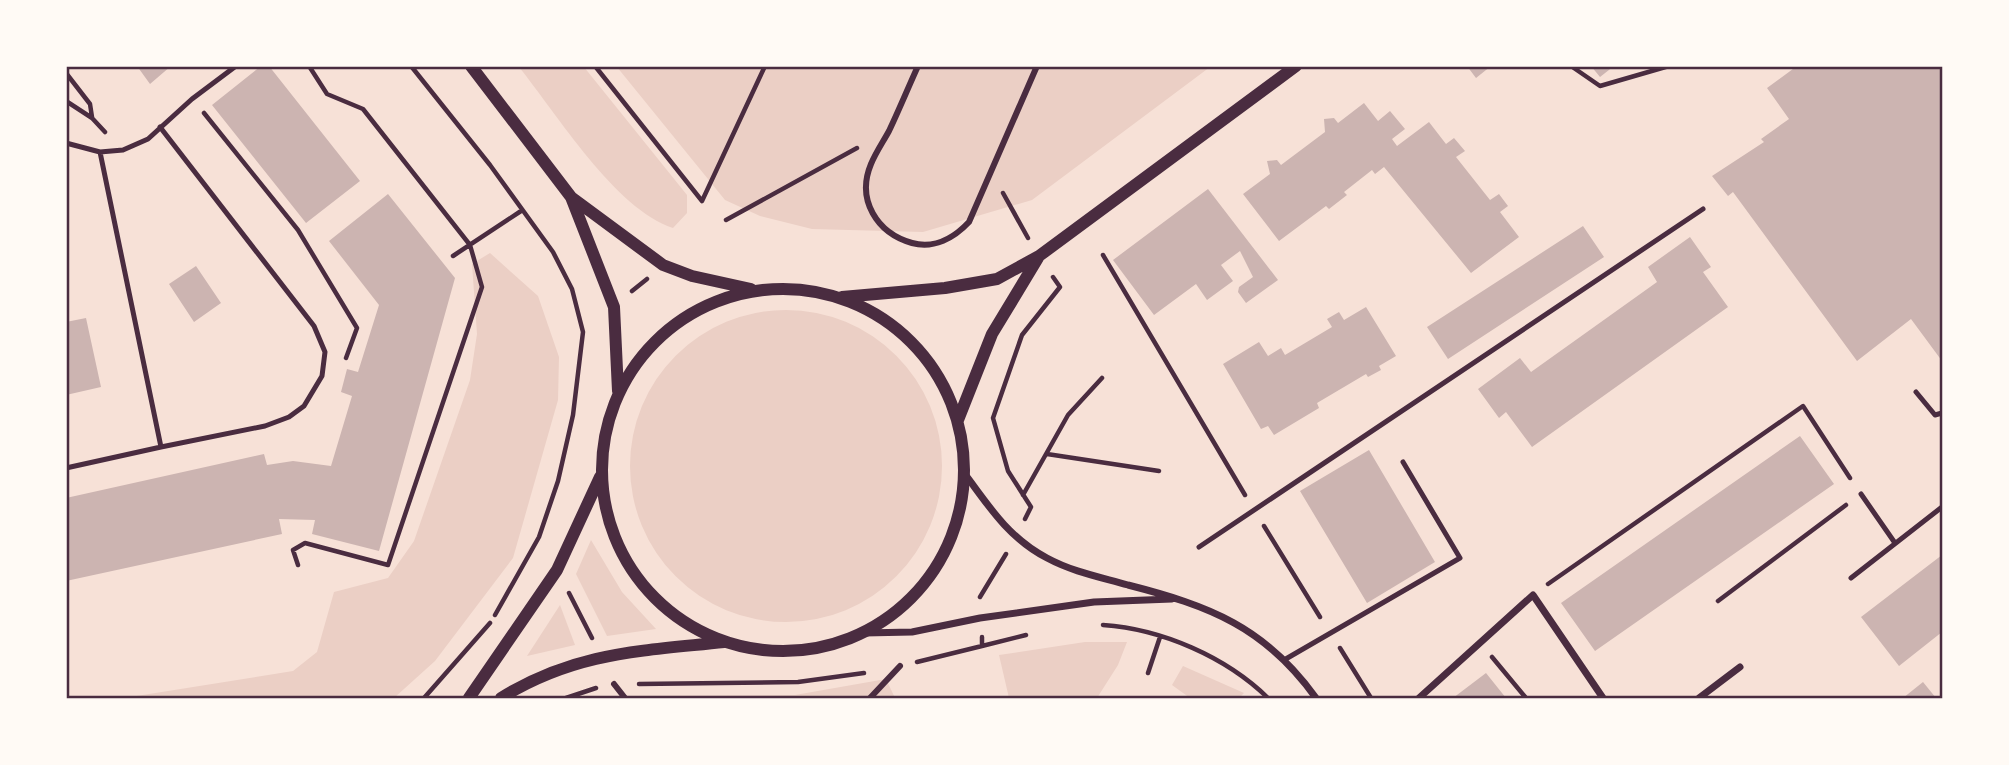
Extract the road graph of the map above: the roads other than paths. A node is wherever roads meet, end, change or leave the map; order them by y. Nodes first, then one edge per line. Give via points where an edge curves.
1 (236, 66) edge
2 (471, 66) edge
3 (918, 66) edge
4 (1037, 66) edge
5 (1296, 66) edge
6 (160, 127) junction
7 (66, 143) edge
8 (100, 152) junction
9 (571, 197) junction
10 (1703, 209) dead end
11 (1039, 257) junction
12 (754, 290) junction
13 (842, 297) junction
14 (618, 391) junction
15 (1916, 392) dead end
16 (1942, 413) edge
17 (958, 421) junction
18 (161, 447) junction
19 (1403, 463) dead end
20 (66, 468) edge
21 (965, 474) junction
22 (600, 477) junction
23 (1861, 494) road end
24 (1942, 506) edge
25 (1895, 542) junction
26 (1199, 547) dead end
27 (1852, 578) dead end
28 (1183, 599) junction
29 (864, 633) junction
30 (725, 642) junction
31 (1284, 660) junction
32 (900, 666) road end
33 (1740, 667) dead end
34 (614, 684) road end
35 (469, 698) edge
36 (501, 698) edge
37 (625, 698) edge
38 (870, 698) edge
39 (1316, 698) edge
40 (1419, 698) edge
41 (1603, 698) edge
42 (1699, 698) edge

1 - 6 lane
2 - 9 street
3 - 4 street via 870,165 866,184 874,218 896,239 921,245 941,243 960,232 973,215
5 - 11 street
6 - 8 lane via 148,139 123,150
6 - 18 lane via 314,326 325,352 322,376 304,407 289,417
7 - 8 lane
8 - 18 lane
9 - 12 street via 663,265
9 - 14 street via 614,307
10 - 26 lane
11 - 13 street via 997,279
11 - 17 street via 992,334
12 - 13 street via 799,288
12 - 14 street via 712,302 674,324 642,354
13 - 17 street via 881,316 915,345 942,380
14 - 22 street via 604,433
15 - 16 lane via 1935,415
17 - 21 street
18 - 20 lane
19 - 31 lane via 1460,558
21 - 28 street via 998,520 1045,558 1079,573
21 - 29 street via 960,514 946,551 924,585 902,607
22 - 30 street via 611,531 637,579 676,618
22 - 35 street via 557,570
23 - 25 lane
24 - 25 lane
25 - 27 lane
28 - 29 street via 1094,602 912,632
28 - 31 street via 1240,624
29 - 30 street via 831,646 796,651 760,650
30 - 36 street via 601,656 534,678
31 - 39 street
32 - 38 street
33 - 42 street
34 - 37 street
40 - 41 street via 1533,595

